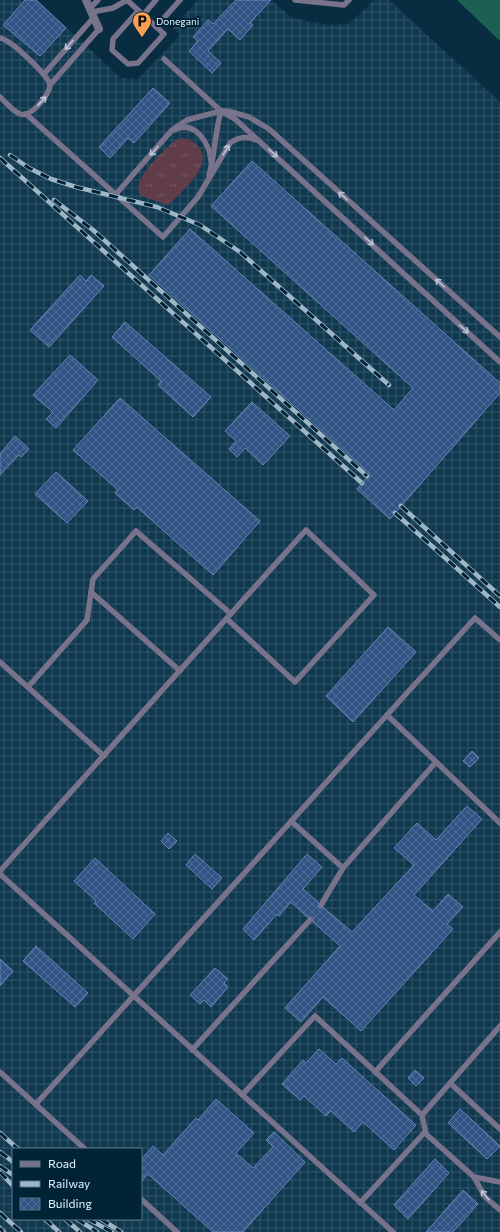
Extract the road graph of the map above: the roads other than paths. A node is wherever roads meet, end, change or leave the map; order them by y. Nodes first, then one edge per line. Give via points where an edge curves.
1 (86, 0) edge
2 (98, 0) edge
3 (127, 0) edge
4 (156, 0) edge
5 (180, 0) edge
6 (295, 0) edge
7 (339, 0) edge
8 (346, 2) edge
9 (92, 12) junction
10 (140, 13) junction
11 (156, 27) junction
12 (99, 29) joint
13 (0, 38) edge
14 (164, 59) dead end
15 (44, 74) junction
16 (50, 86) junction
17 (0, 97) edge
18 (221, 111) junction
19 (26, 114) junction
20 (170, 133) junction
21 (258, 140) junction
22 (211, 167) junction
23 (206, 183) junction
24 (116, 194) junction
25 (500, 337) edge
26 (500, 362) edge
27 (91, 592) junction
28 (229, 616) junction
29 (500, 640) edge
30 (0, 662) edge
31 (180, 671) junction
32 (28, 687) junction
33 (387, 715) junction
34 (104, 756) junction
35 (436, 762) junction
36 (291, 821) junction
37 (500, 823) edge
38 (343, 868) junction
39 (0, 871) edge
40 (0, 874) edge
41 (321, 906) dead end
42 (310, 920) dead end
43 (500, 932) edge
44 (133, 996) junction
45 (500, 1026) edge
46 (192, 1050) junction
47 (0, 1072) edge
48 (375, 1072) junction
49 (450, 1083) junction
50 (242, 1095) junction
51 (36, 1104) junction
52 (422, 1115) junction
53 (500, 1129) edge
54 (425, 1132) junction
55 (84, 1148) edge
56 (474, 1178) junction
57 (500, 1182) edge
58 (142, 1200) edge
59 (360, 1204) junction
60 (500, 1210) edge
61 (0, 1229) edge
62 (4, 1232) edge
63 (177, 1232) edge
64 (393, 1232) edge

1 - 9 street
2 - 9 lane
3 - 9 lane via 113,8
3 - 10 lane
4 - 10 lane
5 - 11 lane
6 - 8 lane
7 - 8 lane
9 - 12 street
9 -> 15 lane
10 - 11 lane
10 - 11 lane via 113,39 112,50 128,64 138,63 164,34
12 - 16 lane
13 - 15 lane via 8,41
14 - 18 lane
15 - 16 lane
19 -> 16 lane via 34,110 47,95
17 - 19 lane via 16,112
18 - 20 lane via 187,120
18 - 21 lane via 235,118
18 - 22 lane
25 -> 18 lane via 269,129 242,114
19 - 24 lane
20 - 22 lane via 184,128 199,134 209,149
20 -> 24 lane
23 -> 21 lane via 230,143 247,137
21 -> 26 lane
22 - 23 lane
23 - 24 lane via 194,202 163,237
27 - 28 lane via 93,579 136,531
27 - 31 lane
27 - 32 lane via 87,620
28 - 28 lane via 306,530 374,595 295,682
28 - 31 lane
29 - 33 lane via 475,618
30 - 32 lane
31 - 34 lane
32 - 34 lane
33 - 35 lane
33 - 36 lane
34 - 39 lane
35 - 37 lane
35 - 38 lane
36 - 38 lane
36 - 44 lane
38 - 41 lane
40 - 44 lane
42 - 46 lane
43 - 48 lane
44 - 46 lane
44 - 51 lane
45 - 49 lane
46 - 50 lane
47 - 51 lane
48 - 50 lane via 314,1016
48 - 52 lane
49 - 52 lane
49 - 53 lane
50 - 59 lane
51 - 55 lane
52 - 54 lane
54 - 56 lane
54 - 59 lane
56 - 57 lane
60 -> 56 lane via 485,1197
58 - 63 lane
59 - 64 lane
61 - 62 lane

